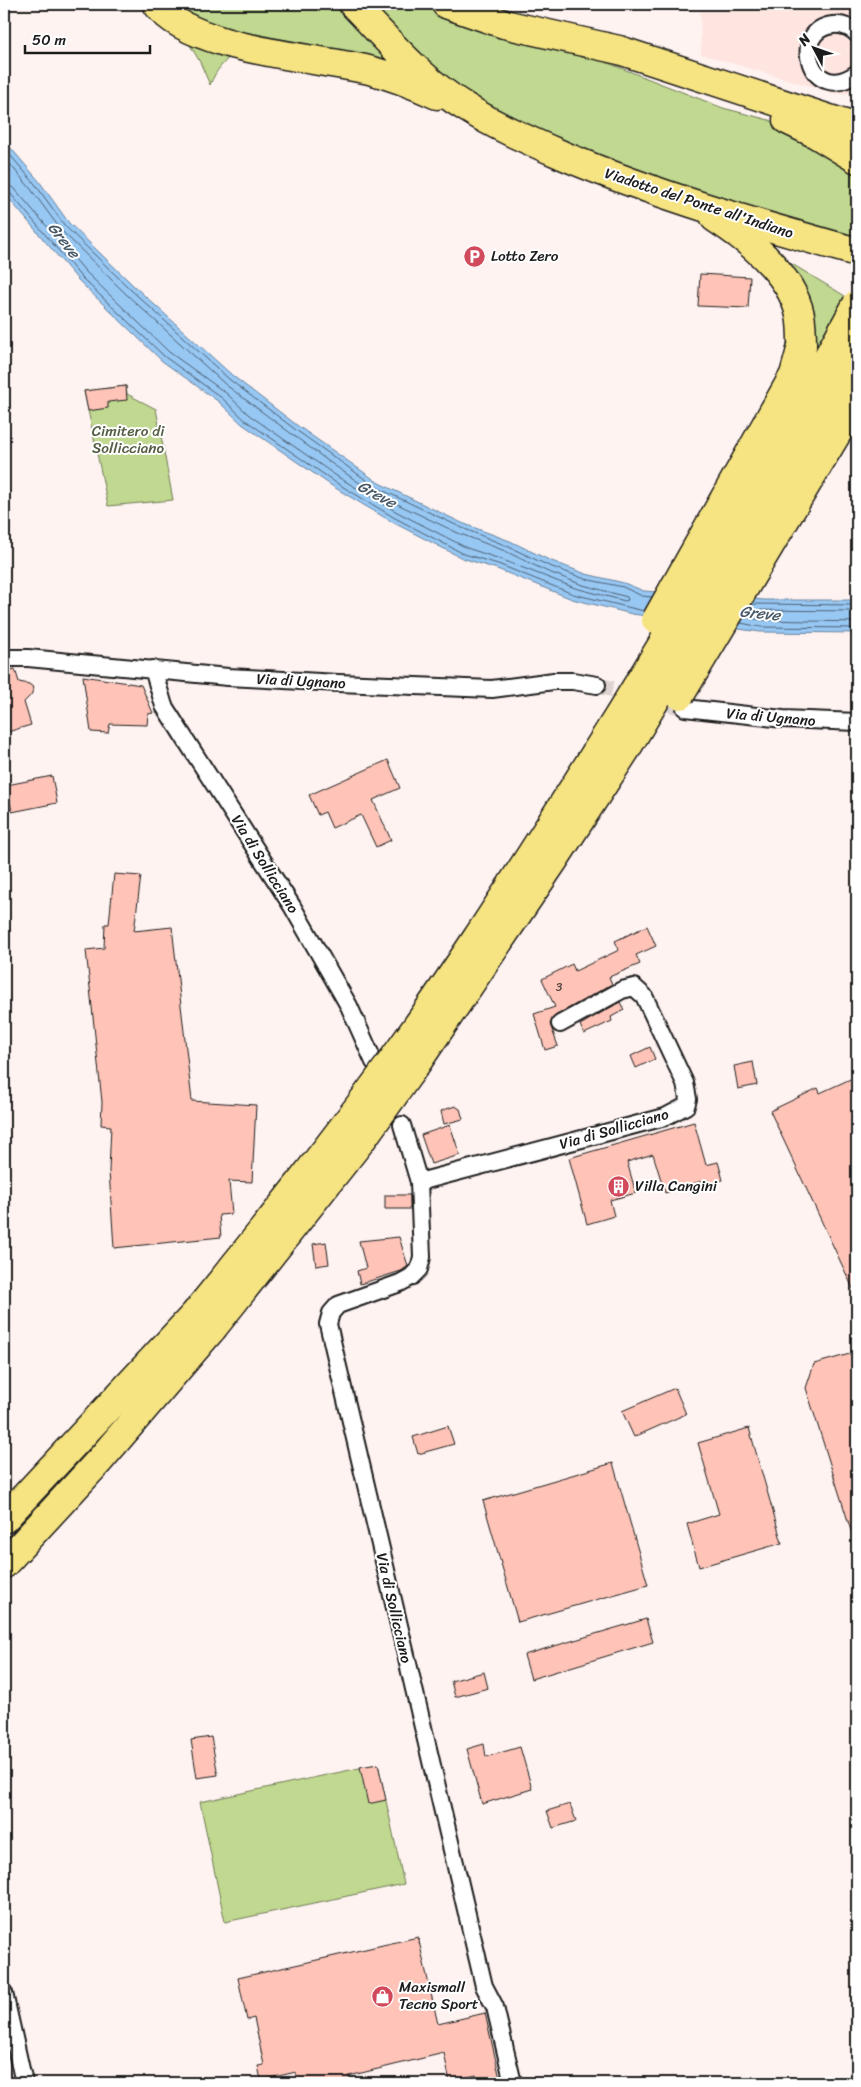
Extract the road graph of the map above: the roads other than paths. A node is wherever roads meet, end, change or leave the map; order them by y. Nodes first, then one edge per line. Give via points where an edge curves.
1 (157, 4) edge
2 (353, 4) edge
3 (446, 4) edge
4 (504, 14) edge
5 (857, 34) edge
6 (857, 73) edge
7 (719, 82) junction
8 (857, 106) edge
9 (466, 108) junction
10 (857, 128) edge
11 (857, 159) edge
12 (690, 203) junction
13 (857, 252) edge
14 (857, 304) edge
15 (857, 348) edge
16 (857, 400) edge
17 (4, 658) edge
18 (153, 669) junction
19 (597, 685) tunnel mouth
20 (685, 708) tunnel mouth
21 (857, 722) edge
22 (560, 1024) dead end
23 (408, 1058) junction
24 (374, 1062) dead end
25 (402, 1125) dead end
26 (419, 1182) junction
27 (204, 1322) junction
28 (4, 1519) edge
29 (4, 1564) edge
30 (4, 1993) edge
31 (24, 2083) edge
32 (513, 2083) edge

1 - 9 highway via 163,12 190,30 210,37 369,70 407,82
2 - 9 highway, Viadotto del Ponte all'Indiano via 422,72
3 - 4 highway
4 - 7 highway
4 - 11 highway via 622,67 794,122
5 - 6 street via 848,27 829,26 814,36 808,54 814,72 831,82 850,79
7 - 8 highway via 810,104
7 - 10 highway
9 - 12 highway, Viadotto del Ponte all'Indiano via 519,136 604,172
12 - 13 highway, Viadotto del Ponte all'Indiano
12 - 23 highway, bridge via 763,254 795,298 802,346 794,374 618,688 527,835
14 - 23 highway, bridge via 710,566 603,743 460,964
15 - 23 highway, bridge via 732,571 625,751
16 - 23 highway, bridge via 716,637 609,807
17 - 18 street, Via di Ugnano
18 - 19 street, Via di Ugnano via 228,677 450,688 497,689 562,681
18 - 24 street, Via di Sollicciano via 164,706 292,906 349,1006
20 - 21 street, Via di Ugnano via 784,719
22 - 26 street, Via di Sollicciano via 622,990 634,988 644,996 685,1083 686,1106 664,1117
23 - 27 highway, bridge via 271,1220
25 - 26 street, Via di Sollicciano
26 - 32 street, Via di Sollicciano via 422,1257 418,1269 400,1283 338,1305 328,1324 484,1986 495,2007
27 - 28 highway
27 - 29 highway via 100,1460
30 - 31 street

